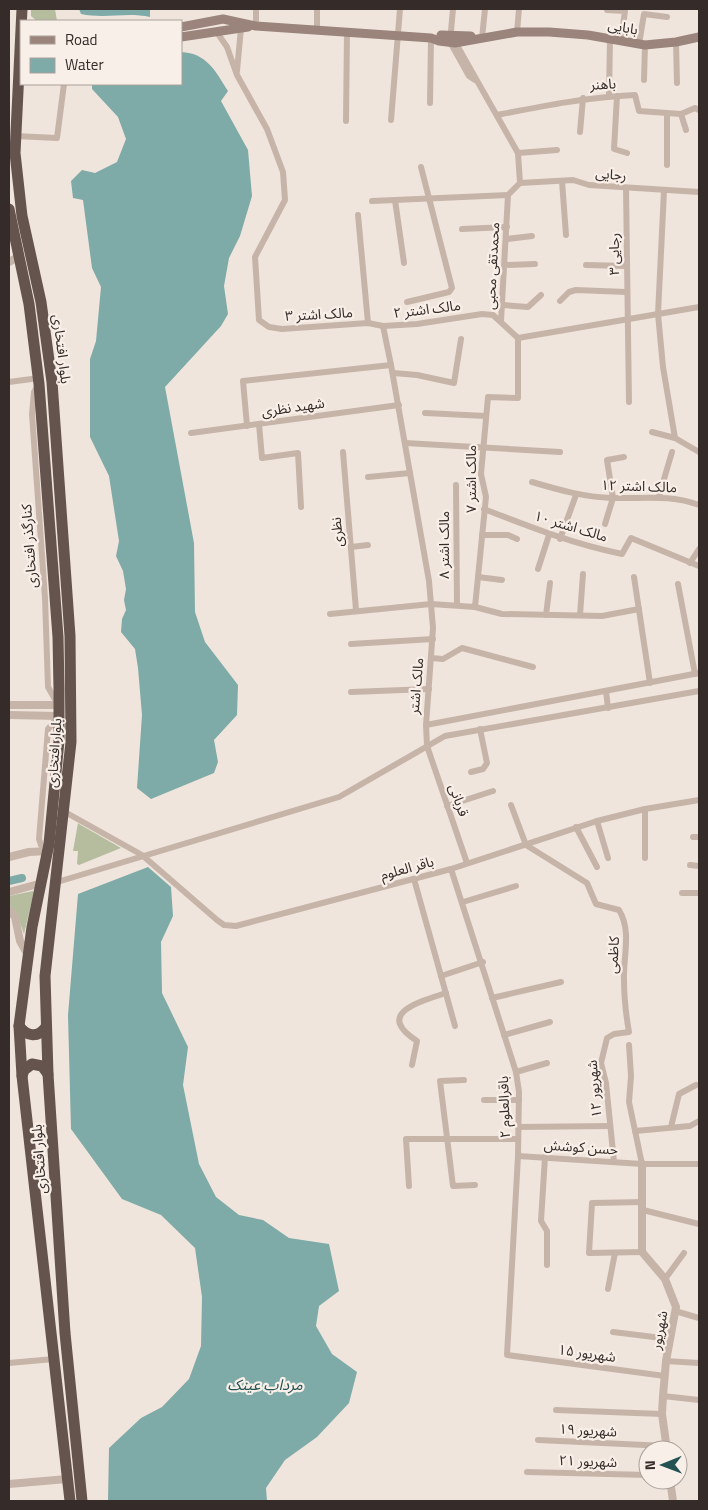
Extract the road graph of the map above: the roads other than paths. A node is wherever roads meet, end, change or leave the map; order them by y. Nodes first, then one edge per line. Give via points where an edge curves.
1 (256, 9) edge
2 (317, 9) edge
3 (400, 9) edge
4 (453, 9) edge
5 (486, 9) edge
6 (519, 9) edge
7 (607, 10) edge
8 (667, 16) dead end
9 (256, 26) junction
10 (182, 27) edge
11 (241, 28) junction
12 (317, 30) junction
13 (216, 31) junction
14 (347, 32) junction
15 (517, 32) junction
16 (397, 36) junction
17 (182, 37) edge
18 (699, 37) edge
19 (431, 38) junction
20 (482, 38) junction
21 (610, 39) junction
22 (452, 40) junction
23 (621, 41) junction
24 (676, 42) junction
25 (642, 44) junction
26 (20, 52) edge
27 (237, 75) junction
28 (644, 80) dead end
29 (677, 83) dead end
30 (64, 85) edge
31 (609, 96) junction
32 (617, 96) junction
33 (583, 98) junction
34 (430, 103) dead end
35 (699, 110) edge
36 (667, 114) junction
37 (681, 114) junction
38 (497, 115) junction
39 (391, 120) dead end
40 (346, 121) dead end
41 (686, 130) dead end
42 (580, 132) dead end
43 (15, 136) junction
44 (557, 150) dead end
45 (518, 153) junction
46 (627, 154) dead end
47 (667, 165) dead end
48 (421, 167) dead end
49 (562, 180) junction
50 (520, 183) junction
51 (626, 188) junction
52 (664, 191) junction
53 (699, 192) edge
54 (508, 195) junction
55 (428, 197) junction
56 (395, 200) junction
57 (372, 201) dead end
58 (9, 209) edge
59 (358, 215) dead end
60 (507, 227) junction
61 (462, 228) dead end
62 (566, 235) dead end
63 (532, 236) dead end
64 (507, 239) junction
65 (14, 259) edge
66 (404, 263) dead end
67 (505, 264) junction
68 (535, 264) dead end
69 (586, 265) dead end
70 (626, 266) junction
71 (626, 292) junction
72 (541, 295) dead end
73 (560, 301) dead end
74 (408, 302) dead end
75 (502, 305) junction
76 (699, 308) edge
77 (658, 314) junction
78 (627, 320) junction
79 (502, 322) junction
80 (368, 323) junction
81 (383, 326) junction
82 (518, 338) junction
83 (461, 339) dead end
84 (392, 365) junction
85 (393, 373) junction
86 (39, 381) junction
87 (9, 382) edge
88 (629, 402) dead end
89 (399, 405) junction
90 (424, 413) dead end
91 (486, 416) junction
92 (259, 424) junction
93 (247, 426) junction
94 (652, 432) dead end
95 (191, 433) dead end
96 (675, 438) junction
97 (405, 444) junction
98 (483, 447) junction
99 (343, 452) dead end
100 (560, 452) dead end
101 (672, 452) dead end
102 (699, 452) edge
103 (624, 457) dead end
104 (410, 473) junction
105 (368, 476) dead end
106 (532, 482) dead end
107 (456, 485) dead end
108 (576, 495) junction
109 (659, 496) junction
110 (613, 498) junction
111 (699, 505) edge
112 (301, 507) dead end
113 (484, 509) junction
114 (606, 524) dead end
115 (549, 534) junction
116 (482, 535) junction
117 (517, 539) dead end
118 (560, 539) junction
119 (368, 545) dead end
120 (351, 547) junction
121 (699, 548) edge
122 (690, 563) junction
123 (699, 566) edge
124 (538, 570) dead end
125 (583, 574) dead end
126 (478, 577) junction
127 (634, 577) dead end
128 (502, 580) dead end
129 (550, 583) dead end
130 (678, 584) dead end
131 (431, 604) junction
132 (457, 604) junction
133 (475, 606) junction
134 (639, 609) junction
135 (356, 610) junction
136 (330, 614) dead end
137 (546, 615) junction
138 (580, 615) junction
139 (433, 639) junction
140 (352, 644) dead end
141 (431, 658) junction
142 (533, 667) dead end
143 (697, 674) edge
144 (650, 684) junction
145 (429, 689) junction
146 (606, 691) junction
147 (699, 691) edge
148 (352, 692) dead end
149 (9, 705) edge
150 (34, 705) junction
151 (608, 708) junction
152 (59, 710) junction
153 (9, 715) edge
154 (34, 716) junction
155 (426, 725) junction
156 (480, 730) junction
157 (427, 746) junction
158 (472, 772) dead end
159 (493, 791) dead end
160 (699, 800) edge
161 (510, 805) dead end
162 (447, 806) junction
163 (645, 808) junction
164 (65, 812) junction
165 (597, 821) junction
166 (576, 827) junction
167 (526, 845) junction
168 (48, 851) junction
169 (142, 855) junction
170 (9, 857) edge
171 (608, 858) dead end
172 (645, 858) dead end
173 (468, 863) junction
174 (690, 865) dead end
175 (699, 866) edge
176 (597, 867) dead end
177 (452, 868) junction
178 (414, 879) junction
179 (42, 883) junction
180 (54, 883) junction
181 (516, 886) dead end
182 (9, 892) edge
183 (682, 893) dead end
184 (699, 893) edge
185 (463, 902) junction
186 (9, 910) edge
187 (28, 955) junction
188 (483, 962) junction
189 (441, 976) junction
190 (561, 982) dead end
191 (446, 993) junction
192 (492, 998) junction
193 (550, 1022) dead end
194 (19, 1026) junction
195 (455, 1026) dead end
196 (46, 1027) junction
197 (629, 1032) joint
198 (504, 1035) junction
199 (629, 1045) dead end
200 (547, 1063) dead end
201 (412, 1064) dead end
202 (516, 1072) junction
203 (48, 1074) junction
204 (22, 1076) junction
205 (464, 1080) dead end
206 (696, 1085) dead end
207 (484, 1100) dead end
208 (519, 1100) junction
209 (699, 1121) edge
210 (610, 1126) junction
211 (518, 1127) junction
212 (672, 1127) junction
213 (635, 1131) junction
214 (518, 1138) junction
215 (446, 1139) junction
216 (518, 1156) junction
217 (545, 1157) junction
218 (614, 1162) junction
219 (642, 1164) junction
220 (699, 1164) edge
221 (475, 1185) dead end
222 (409, 1186) dead end
223 (643, 1206) junction
224 (699, 1224) edge
225 (642, 1252) junction
226 (684, 1253) dead end
227 (615, 1254) junction
228 (547, 1265) dead end
229 (664, 1279) junction
230 (608, 1289) dead end
231 (675, 1311) junction
232 (699, 1318) edge
233 (613, 1332) dead end
234 (670, 1339) junction
235 (507, 1354) joint
236 (54, 1359) junction
237 (666, 1361) junction
238 (9, 1363) edge
239 (699, 1364) edge
240 (664, 1376) junction
241 (663, 1396) junction
242 (699, 1400) edge
243 (556, 1410) dead end
244 (662, 1414) junction
245 (538, 1440) dead end
246 (665, 1440) edge
247 (638, 1446) edge
248 (527, 1472) dead end
249 (638, 1475) edge
250 (67, 1479) junction
251 (9, 1484) edge
252 (70, 1501) edge
253 (82, 1501) edge

1 - 9 street
2 - 12 street
3 - 16 street
4 - 22 street
5 - 20 street
6 - 15 street
7 - 23 street via 625,11
8 - 25 street via 644,14
9 - 10 main road, بابایی via 223,19
9 - 11 main road, بابایی
9 - 12 main road, بابایی
11 - 13 main road, بابایی
11 - 27 street
12 - 14 main road, بابایی
13 - 17 main road, بابایی
13 - 27 street
14 - 16 main road, بابایی
14 - 40 street
15 - 20 main road, بابایی
15 - 21 main road, بابایی
16 - 19 main road, بابایی
16 - 39 street
18 - 24 main road, بابایی
19 - 22 main road, بابایی
19 - 34 street
20 - 22 main road, بابایی
21 - 23 main road, بابایی
21 - 31 street
22 - 38 street via 469,76 475,80
23 - 25 main road, بابایی
24 - 25 main road, بابایی
24 - 29 street
25 - 28 street
26 - 43 highway, بلوار افتخاری
27 - 80 street, مالک اشتر ۳ via 267,129 283,172 285,200 255,257 259,320 269,327 282,329
30 - 43 street via 57,138
31 - 32 street, باهنر
31 - 33 street, باهنر
32 - 36 street, باهنر via 635,95 639,111
32 - 46 street via 614,149
33 - 38 street, باهنر
33 - 42 street
35 - 37 street, باهنر via 695,108
36 - 37 street, باهنر
36 - 47 street
37 - 41 street
38 - 45 street
43 - 164 highway, بلوار افتخاری via 22,216 41,302 53,402 70,636 71,742
44 - 45 street
45 - 50 street
48 - 55 street
49 - 50 street, رجایی
49 - 51 street, رجایی
49 - 62 street
50 - 54 street
51 - 52 street, رجایی
51 - 70 street, رجایی ۳
52 - 53 street, رجایی
52 - 77 street
54 - 55 street
54 - 60 street, محمدتقی محبی
55 - 56 street
55 - 74 street via 452,288 449,292
56 - 57 street
56 - 66 street
58 - 65 highway, بلوار افتخاری
59 - 80 street
60 - 61 street
60 - 64 street, محمدتقی محبی
63 - 64 street
64 - 67 street, محمدتقی محبی
65 - 86 highway, بلوار افتخاری via 29,304
67 - 68 street
67 - 75 street, محمدتقی محبی
69 - 70 street
70 - 71 street, رجایی ۳
71 - 73 street via 576,290
71 - 78 street, رجایی ۳
72 - 75 street via 528,307
75 - 79 street, محمدتقی محبی
76 - 77 street
77 - 78 street
77 - 96 street
78 - 82 street
78 - 88 street, رجایی ۳
79 - 81 street, مالک اشتر ۲ via 493,315 482,314
79 - 82 street, محمدتقی محبی
80 - 81 street, مالک اشتر ۳
81 - 84 street, مالک اشتر
82 - 91 street, مالک اشتر ۷ via 518,398 488,397
83 - 85 street via 454,383
84 - 85 street, مالک اشتر
84 - 93 street via 243,381
85 - 89 street, مالک اشتر
86 - 87 street
86 - 152 highway, بلوار افتخاری via 58,637
89 - 92 street, شهید نظری
89 - 97 street, مالک اشتر
90 - 91 street
91 - 98 street, مالک اشتر ۷
92 - 93 street, شهید نظری
92 - 112 street via 262,458 298,453
93 - 95 street, شهید نظری
94 - 96 street
96 - 102 street
97 - 98 street
97 - 104 street, مالک اشتر
98 - 100 street
98 - 113 street, مالک اشتر ۷
99 - 120 street, نظری
101 - 109 street
103 - 110 street via 606,460
104 - 105 street
104 - 131 street, مالک اشتر
106 - 108 street, مالک اشتر ۱۲
107 - 132 street, مالک اشتر ۸
108 - 110 street, مالک اشتر ۱۲
108 - 118 street
109 - 110 street, مالک اشتر ۱۲
109 - 111 street, مالک اشتر ۱۲
110 - 114 street
113 - 115 street, مالک اشتر ۱۰
113 - 116 street, مالک اشتر ۷
115 - 118 street, مالک اشتر ۱۰
115 - 124 street
116 - 117 street via 508,535
116 - 126 street, مالک اشتر ۷
118 - 122 street, مالک اشتر ۱۰ via 622,554 631,538
119 - 120 street
120 - 135 street, نظری
121 - 122 street
122 - 123 street, مالک اشتر ۱۰
125 - 138 street
126 - 128 street
126 - 133 street, مالک اشتر ۷
127 - 134 street
129 - 137 street
130 - 143 street
131 - 132 street
131 - 135 street
131 - 139 street, مالک اشتر
132 - 133 street
133 - 137 street via 502,614
134 - 138 street via 602,616
134 - 144 street
135 - 136 street
137 - 138 street
139 - 140 street
139 - 141 street, مالک اشتر
141 - 142 street via 443,659 462,648
141 - 145 street, مالک اشتر
143 - 144 street
144 - 146 street
145 - 148 street
145 - 155 street, مالک اشتر
146 - 151 street
146 - 155 street
147 - 151 street
149 - 150 street
150 - 152 street
150 - 154 street
151 - 156 street
152 - 154 street
152 - 168 highway, بلوار افتخاری
153 - 154 street
155 - 157 street, مالک اشتر
156 - 157 street via 445,736
156 - 158 street via 487,763
157 - 162 street, قربانی
157 - 169 street via 339,797
159 - 162 street
160 - 163 street, باقر العلوم
161 - 167 street
162 - 173 street, قربانی
163 - 165 street, باقر العلوم
163 - 172 street
164 - 169 street, باقر العلوم
164 - 180 highway, بلوار افتخاری
165 - 166 street, باقر العلوم
165 - 171 street
166 - 167 street, باقر العلوم
166 - 176 street
167 - 173 street, باقر العلوم
167 - 197 street, کاظمی via 587,884 596,904 619,910 623,917 627,931 624,979
168 - 170 street
168 - 179 highway, بلوار افتخاری
169 - 178 street, باقر العلوم via 224,925 236,926
169 - 180 street
173 - 177 street, باقر العلوم
174 - 175 street
177 - 178 street, باقر العلوم
177 - 185 street, باقرالعلوم ۲
178 - 189 street
179 - 182 street
179 - 187 highway, بلوار افتخاری
180 - 196 highway, بلوار افتخاری via 45,976
181 - 185 street
183 - 184 street
185 - 188 street, باقرالعلوم ۲
186 - 187 street
187 - 194 highway, بلوار افتخاری
188 - 189 street
188 - 192 street, باقرالعلوم ۲
189 - 191 street
190 - 192 street
191 - 195 street
191 - 201 street via 407,1007 403,1012 400,1023 403,1030 417,1041
192 - 198 street, باقرالعلوم ۲
193 - 198 street
194 - 196 highway via 24,1032 34,1035
194 - 204 highway, بلوار افتخاری
196 - 203 highway, بلوار افتخاری
197 - 210 street, شهریور ۱۲ via 614,1034 607,1038 604,1046 601,1063
198 - 202 street, باقرالعلوم ۲
199 - 213 street via 629,1102
200 - 202 street
202 - 208 street, باقرالعلوم ۲
203 - 204 highway via 42,1066 32,1064
203 - 253 highway, بلوار افتخاری via 65,1333
204 - 236 highway, بلوار افتخاری
205 - 215 street via 440,1081
206 - 212 street via 678,1094
207 - 208 street
208 - 211 street, باقرالعلوم ۲
209 - 212 street via 690,1126
210 - 211 street
210 - 218 street, شهریور ۱۲
211 - 214 street, باقرالعلوم ۲
212 - 213 street
213 - 219 street
214 - 215 street
214 - 216 street, باقرالعلوم ۲
215 - 221 street via 453,1186
215 - 222 street via 406,1139
216 - 217 street, حسن کوشش
216 - 235 street, باقرالعلوم ۲
217 - 218 street, حسن کوشش
217 - 228 street via 541,1220 547,1231
218 - 219 street, حسن کوشش
219 - 220 street, حسن کوشش
219 - 223 street
223 - 224 street
223 - 225 street
223 - 227 street via 592,1203 589,1253
225 - 227 street
225 - 229 street, شهریور
226 - 229 street
227 - 230 street
229 - 231 street, شهریور
231 - 232 street
231 - 234 street, شهریور
233 - 234 street
234 - 237 street, شهریور
235 - 240 street, شهریور ۱۵
236 - 238 street
236 - 250 highway, بلوار افتخاری
237 - 239 street
237 - 240 street, شهریور
240 - 241 street, شهریور
241 - 242 street
241 - 244 street, شهریور
243 - 244 street
244 - 246 street, شهریور
245 - 247 street, شهریور ۱۹
248 - 249 street, شهریور ۲۱
250 - 251 street
250 - 252 highway, بلوار افتخاری

